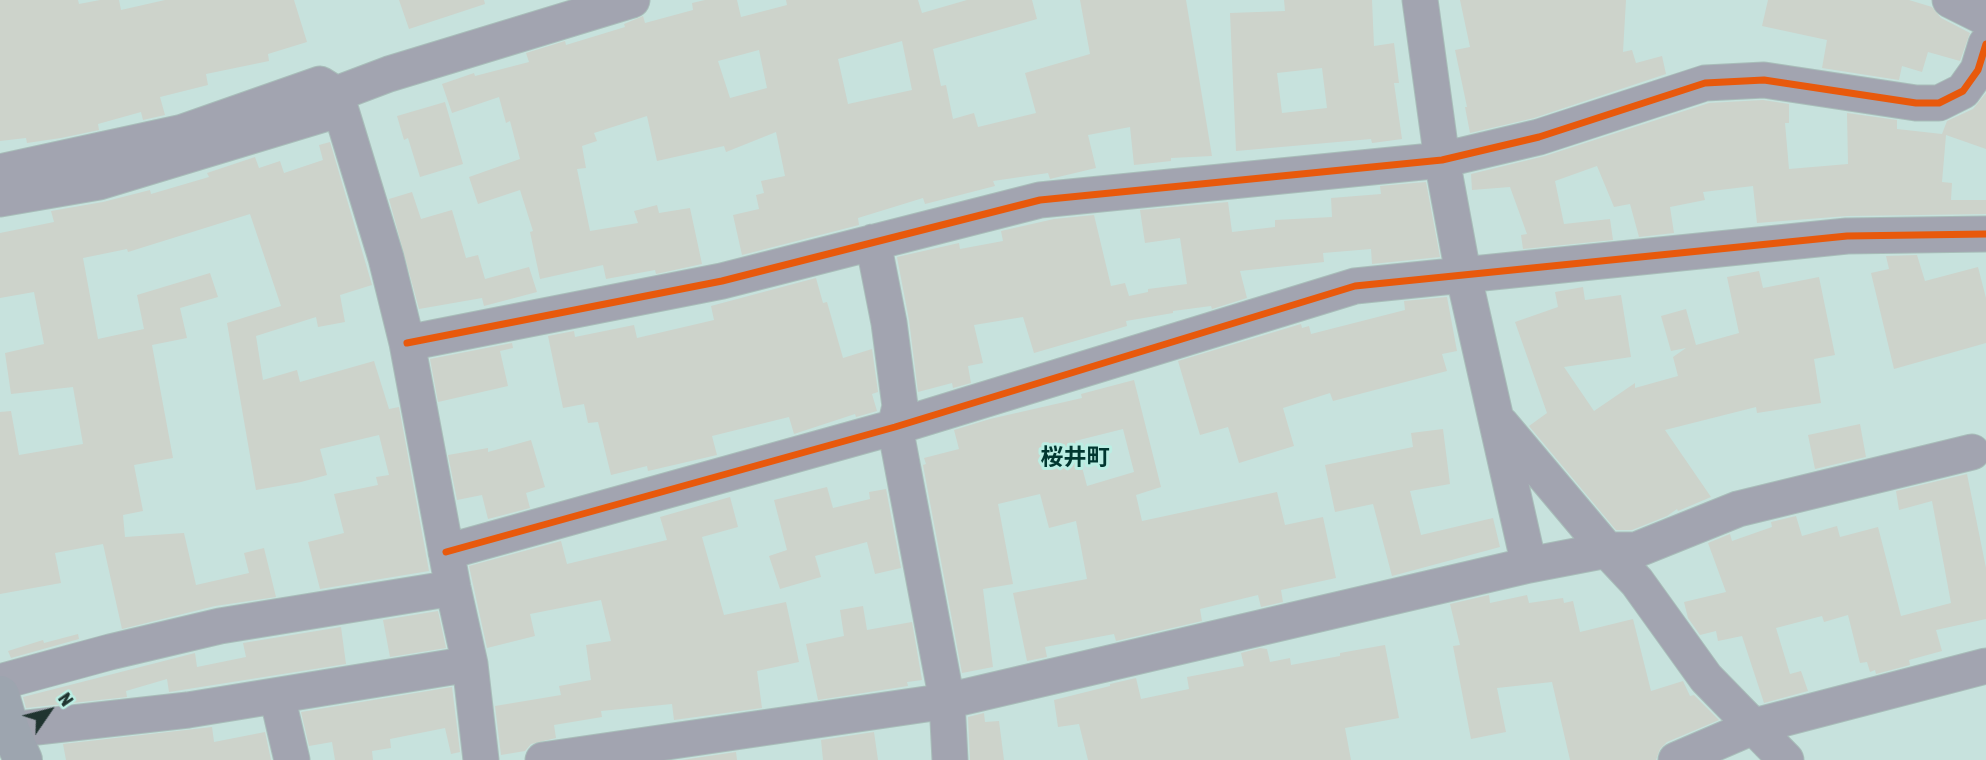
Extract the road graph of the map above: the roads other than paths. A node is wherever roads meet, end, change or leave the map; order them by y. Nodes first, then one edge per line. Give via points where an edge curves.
1 (632, 0) edge
2 (1420, 0) edge
3 (1950, 0) edge
4 (1986, 18) edge
5 (1986, 44) edge
6 (336, 94) junction
7 (1441, 160) junction
8 (0, 172) edge
9 (0, 199) edge
10 (1986, 234) edge
11 (873, 242) junction
12 (1463, 273) junction
13 (407, 343) junction
14 (1496, 419) junction
15 (895, 427) junction
16 (1972, 453) dead end
17 (1607, 551) junction
18 (446, 552) junction
19 (1529, 565) junction
20 (453, 588) junction
21 (470, 664) junction
22 (1986, 666) edge
23 (0, 682) edge
24 (277, 696) junction
25 (947, 701) junction
26 (1755, 726) junction
27 (8, 730) edge
28 (645, 753) edge
29 (292, 760) edge
30 (481, 760) edge
31 (543, 760) edge
32 (950, 760) edge
33 (1676, 760) edge
34 (1786, 760) edge

1 - 6 street
2 - 7 street
3 - 4 street
5 - 7 street via 1978,70 1963,91 1939,103 1764,80 1705,83 1539,137
6 - 8 street via 320,84 183,132
6 - 9 street via 324,114 99,182
6 - 13 street
7 - 11 street via 1040,200
7 - 12 street
10 - 12 street via 1847,236
11 - 13 street via 722,281
11 - 15 street via 900,406
12 - 14 street
12 - 15 street via 1355,286
13 - 18 street
14 - 17 street
14 - 19 street
15 - 18 street
15 - 25 street
16 - 17 street via 1738,509 1636,550
17 - 19 street
17 - 26 street via 1637,582 1706,678
18 - 20 street
19 - 25 street
20 - 21 street
20 - 23 street via 220,626
21 - 24 street
21 - 30 street
22 - 26 street
24 - 27 street
24 - 29 street
25 - 28 street
25 - 32 street
26 - 33 street
26 - 34 street
28 - 31 street

